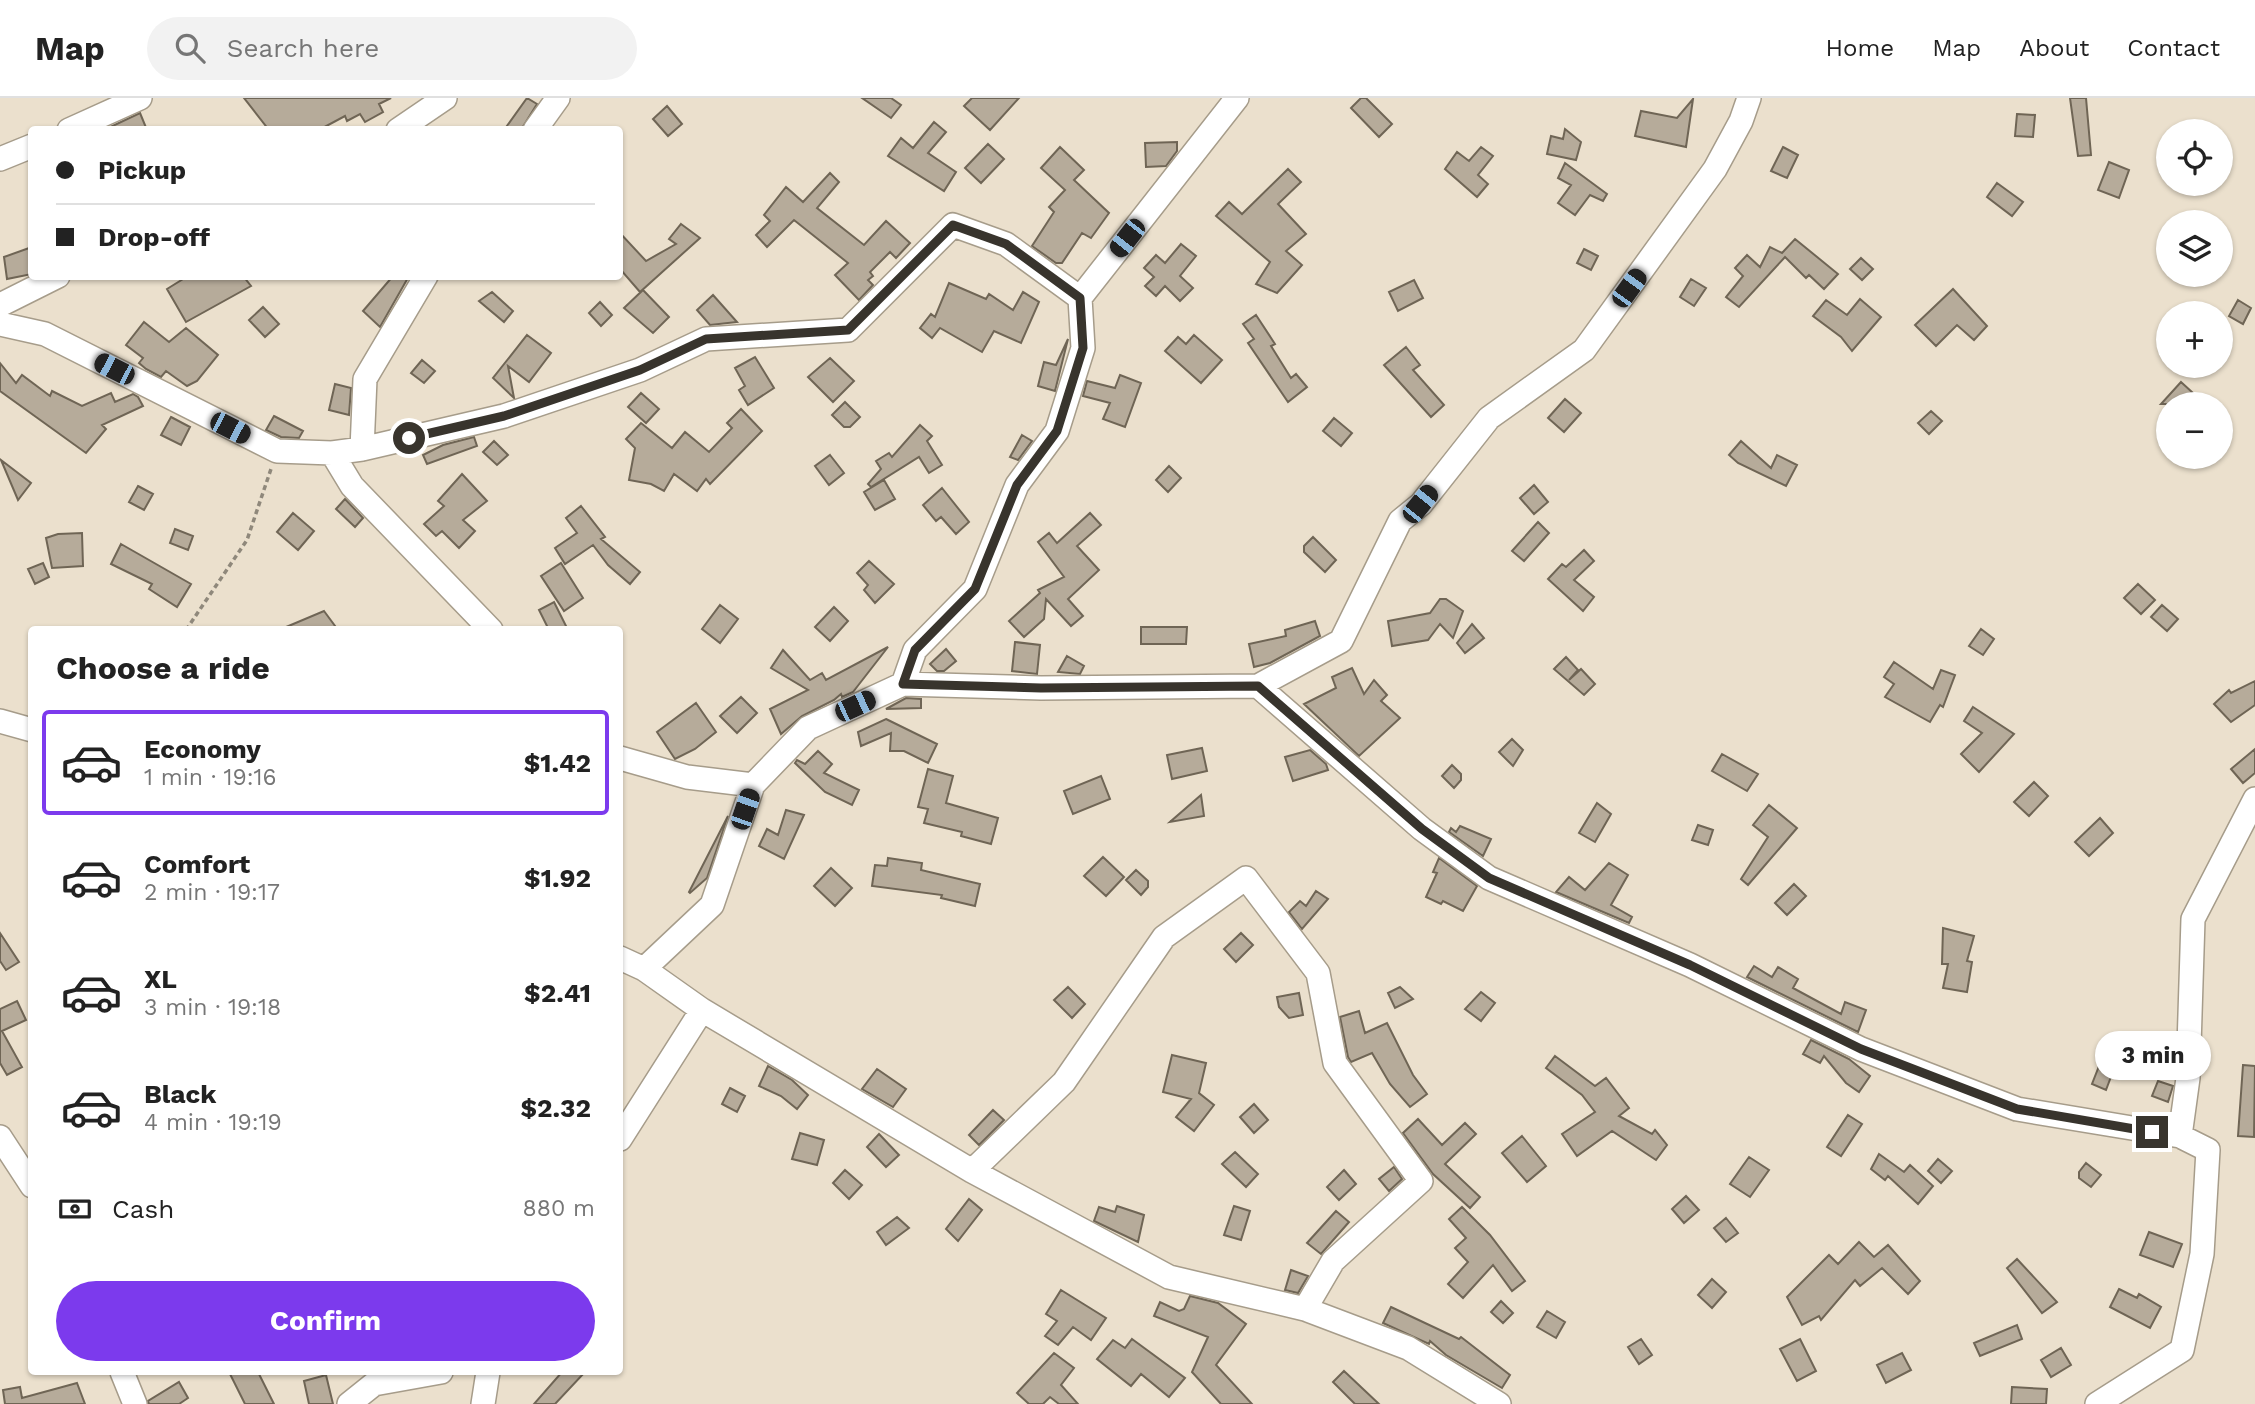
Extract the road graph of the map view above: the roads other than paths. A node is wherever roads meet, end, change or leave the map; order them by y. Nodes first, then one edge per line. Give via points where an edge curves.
1 (141, 98) edge
2 (445, 98) edge
3 (558, 98) edge
4 (1237, 98) edge
5 (1749, 98) edge
6 (78, 126) edge
7 (404, 126) edge
8 (538, 126) edge
9 (28, 148) edge
10 (0, 159) edge
11 (50, 280) edge
12 (424, 280) edge
13 (1080, 298) junction
14 (0, 305) edge
15 (0, 324) edge
16 (362, 449) junction
17 (332, 453) junction
18 (487, 626) edge
19 (903, 684) junction
20 (1258, 686) junction
21 (0, 721) edge
22 (28, 729) edge
23 (623, 759) edge
24 (753, 785) junction
25 (2255, 799) edge
26 (623, 959) edge
27 (644, 969) junction
28 (702, 1010) junction
29 (623, 1134) edge
30 (2180, 1136) junction
31 (0, 1138) edge
32 (972, 1171) junction
33 (28, 1180) edge
34 (1305, 1309) junction
35 (123, 1375) edge
36 (424, 1375) edge
37 (487, 1375) edge
38 (135, 1404) edge
39 (349, 1404) edge
40 (482, 1404) edge
41 (1499, 1404) edge
42 (2096, 1404) edge

1 - 6 street
2 - 7 street
3 - 8 street
4 - 13 street
5 - 20 street via 1716,169 1584,351 1489,418 1420,504 1400,521 1341,641
9 - 10 street
11 - 14 street
12 - 16 street via 365,379
13 - 16 street via 1006,244 953,225 848,330 706,339 640,370 504,416
13 - 19 street via 1083,348 1057,431 1017,485 975,589 915,650
15 - 17 street via 45,334 277,452
16 - 17 street
17 - 18 street via 352,486
19 - 20 street
19 - 24 street via 808,728
20 - 30 street via 1422,829 1489,878 1690,965 1861,1049 2017,1109
21 - 22 street
23 - 24 street via 687,777
24 - 27 street via 712,905
25 - 30 street via 2193,919 2188,1078
26 - 27 street
27 - 28 street
28 - 29 street
28 - 32 street
30 - 42 street via 2208,1150 2202,1254 2182,1350
31 - 33 street
32 - 34 street via 1169,1277
32 - 34 street via 1064,1082 1164,937 1246,878 1318,973 1335,1063 1421,1181 1333,1261
34 - 41 street via 1408,1348
35 - 38 street
36 - 39 street via 373,1384
37 - 40 street

